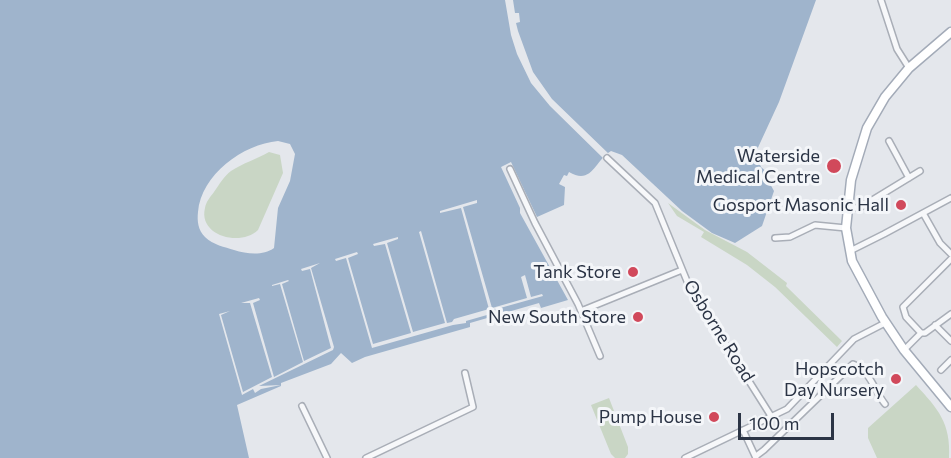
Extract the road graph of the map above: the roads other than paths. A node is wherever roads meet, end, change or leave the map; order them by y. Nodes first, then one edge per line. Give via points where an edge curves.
1 (881, 0) edge
2 (951, 32) edge
3 (909, 68) junction
4 (888, 141) dead end
5 (608, 158) dead end
6 (510, 169) dead end
7 (920, 171) dead end
8 (909, 178) junction
9 (951, 198) edge
10 (847, 209) junction
11 (924, 213) junction
12 (846, 228) junction
13 (774, 238) dead end
14 (850, 251) junction
15 (951, 257) edge
16 (682, 270) junction
17 (581, 311) junction
18 (951, 314) edge
19 (885, 323) junction
20 (935, 325) junction
21 (921, 333) junction
22 (951, 341) edge
23 (904, 350) junction
24 (600, 356) dead end
25 (838, 356) junction
26 (951, 360) edge
27 (849, 367) junction
28 (941, 370) dead end
29 (465, 373) dead end
30 (885, 404) dead end
31 (302, 406) dead end
32 (951, 407) edge
33 (771, 416) junction
34 (743, 430) junction
35 (694, 456) edge
36 (756, 457) edge
37 (327, 458) edge
38 (366, 458) edge
39 (685, 458) edge

1 - 3 street via 897,49
2 - 3 main road
3 - 10 main road via 885,97 867,128 851,180
4 - 8 street
5 - 16 street, Osborne Road via 655,203
6 - 17 street
7 - 8 street
8 - 10 street via 861,207
9 - 11 street
10 - 12 main road
11 - 14 street
11 - 15 street
12 - 13 street via 815,225 790,237
12 - 14 main road
14 - 19 main road
15 - 21 street via 903,307 906,317
16 - 17 street
16 - 33 street, Osborne Road via 693,294
17 - 24 street
18 - 20 street
19 - 23 main road
19 - 25 street via 855,338
20 - 21 street
20 - 22 street
21 - 23 street
23 - 32 main road
25 - 27 street
25 - 33 street via 791,406
26 - 28 street
27 - 30 street via 859,367
27 - 36 street
29 - 38 street via 474,404 470,408
31 - 37 street
33 - 34 street
34 - 35 street
34 - 36 street
35 - 39 street

